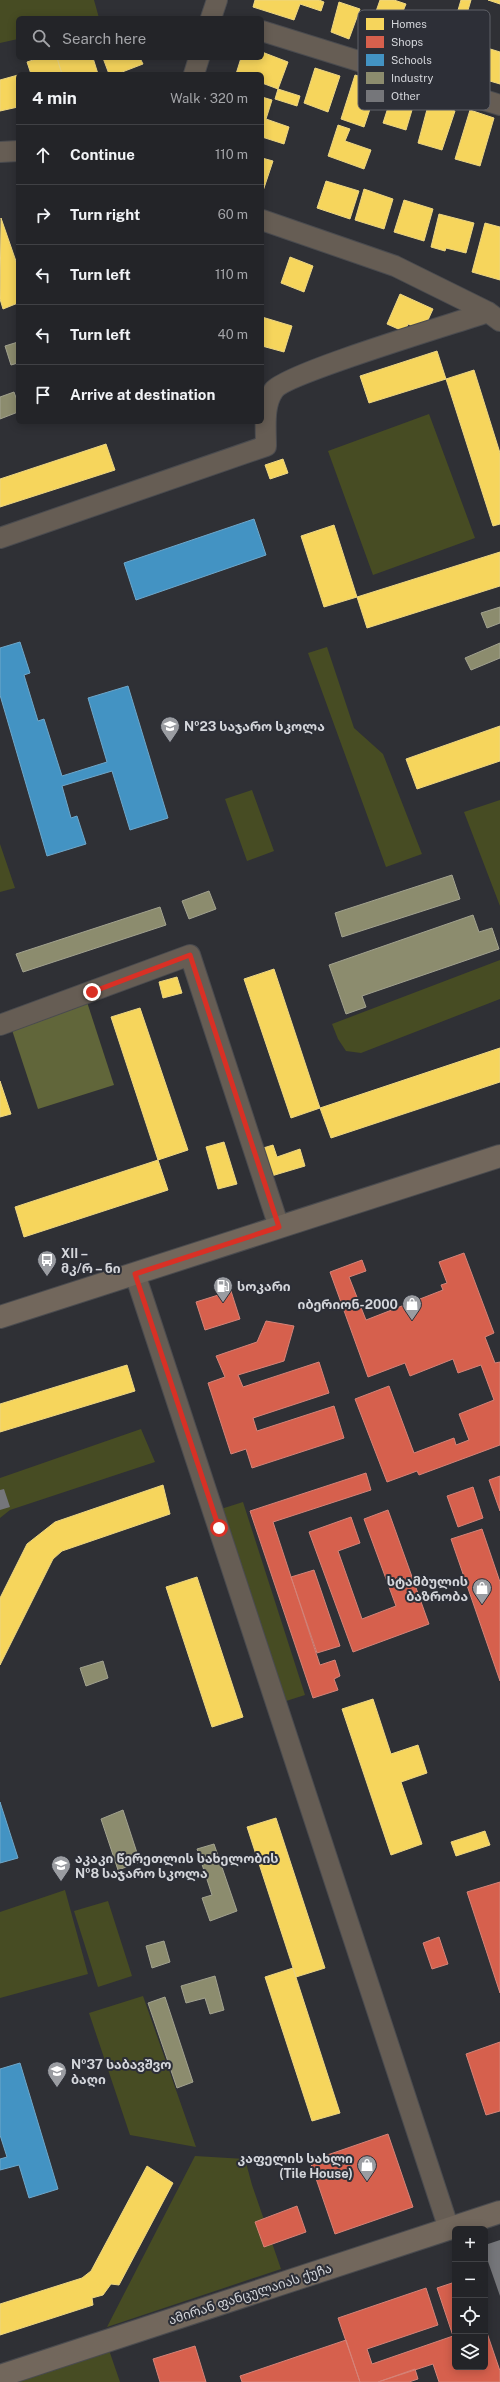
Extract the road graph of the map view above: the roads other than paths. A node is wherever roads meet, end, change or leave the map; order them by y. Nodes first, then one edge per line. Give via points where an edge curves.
1 (264, 32) edge
2 (198, 60) edge
3 (358, 61) edge
4 (195, 72) edge
5 (490, 102) edge
6 (500, 105) edge
7 (16, 151) edge
8 (0, 152) edge
9 (264, 221) edge
10 (494, 317) edge
11 (0, 538) edge
12 (2, 1019) edge
13 (500, 1156) edge
14 (279, 1227) junction
15 (135, 1274) junction
16 (0, 1317) edge
17 (500, 2212) edge
18 (449, 2229) junction
19 (0, 2376) edge

1 - 3 street
2 - 4 street
5 - 6 street
7 - 8 street
9 - 10 street via 395,266
10 - 11 street via 327,366 280,384 266,406 266,446
12 - 14 street via 190,955
13 - 14 street
14 - 15 street
15 - 16 street
15 - 18 street
17 - 18 street, ამირან ფანცულაიას ქუჩა
18 - 19 street, ამირან ფანცულაიას ქუჩა

